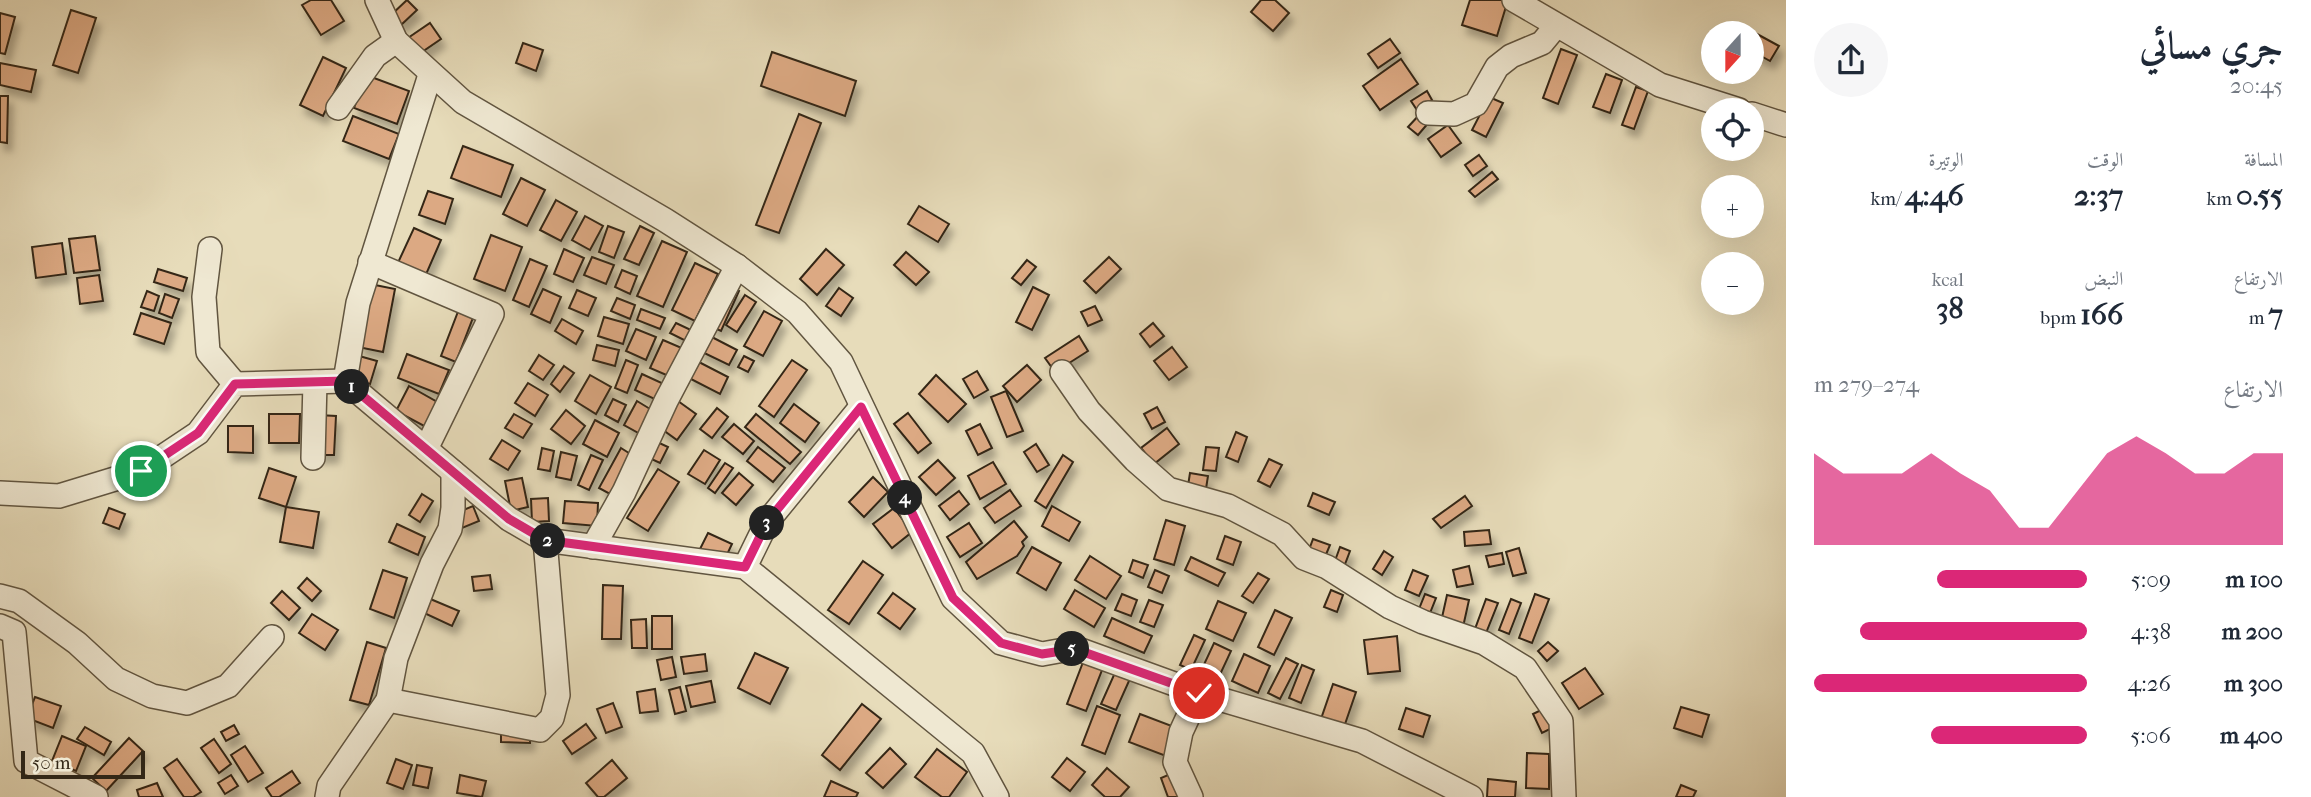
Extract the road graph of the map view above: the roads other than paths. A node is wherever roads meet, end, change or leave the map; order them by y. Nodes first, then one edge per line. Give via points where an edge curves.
1 (377, 0) edge
2 (1514, 0) edge
3 (1556, 26) junction
4 (396, 41) junction
5 (429, 75) junction
6 (1701, 98) edge
7 (338, 108) dead end
8 (1428, 113) dead end
9 (1764, 118) edge
10 (1786, 125) edge
11 (210, 249) dead end
12 (370, 262) junction
13 (737, 266) junction
14 (1062, 372) dead end
15 (345, 381) junction
16 (315, 382) junction
17 (235, 384) junction
18 (861, 407) junction
19 (426, 449) junction
20 (313, 458) dead end
21 (453, 472) junction
22 (0, 493) edge
23 (545, 540) junction
24 (593, 547) junction
25 (745, 567) junction
26 (0, 596) edge
27 (0, 626) edge
28 (272, 637) dead end
29 (1199, 693) junction
30 (388, 700) junction
31 (96, 797) edge
32 (327, 797) edge
33 (998, 797) edge
34 (1191, 797) edge
35 (1471, 797) edge
36 (1564, 797) edge

1 - 4 street
2 - 3 street
3 - 6 street via 1660,85
3 - 8 street via 1542,43 1497,67 1476,104 1454,114
4 - 5 street
4 - 7 street via 374,56
5 - 12 street
5 - 13 street via 463,102
9 - 10 street
11 - 17 street via 204,297 208,352
12 - 15 street
12 - 19 street via 492,314
13 - 18 street via 797,312 841,362
13 - 24 street
14 - 36 street via 1088,411 1168,489 1228,506 1282,534 1304,558 1327,567 1390,607 1484,643 1525,668 1561,721
15 - 16 street
15 - 19 street
16 - 17 street
16 - 20 street
17 - 22 street via 198,433 141,471 59,496
18 - 25 street via 767,522
18 - 29 street via 953,598 1001,643 1042,654 1075,649
19 - 21 street
21 - 23 street via 509,519
21 - 30 street via 450,529 396,658
23 - 24 street
23 - 30 street via 558,695 552,718 540,730
24 - 25 street
25 - 33 street via 973,753
26 - 28 street via 19,601 117,679 152,696 187,704 228,686
27 - 31 street via 14,632 26,761
29 - 34 street via 1181,732 1175,762
29 - 35 street via 1362,741
30 - 32 street via 329,786

